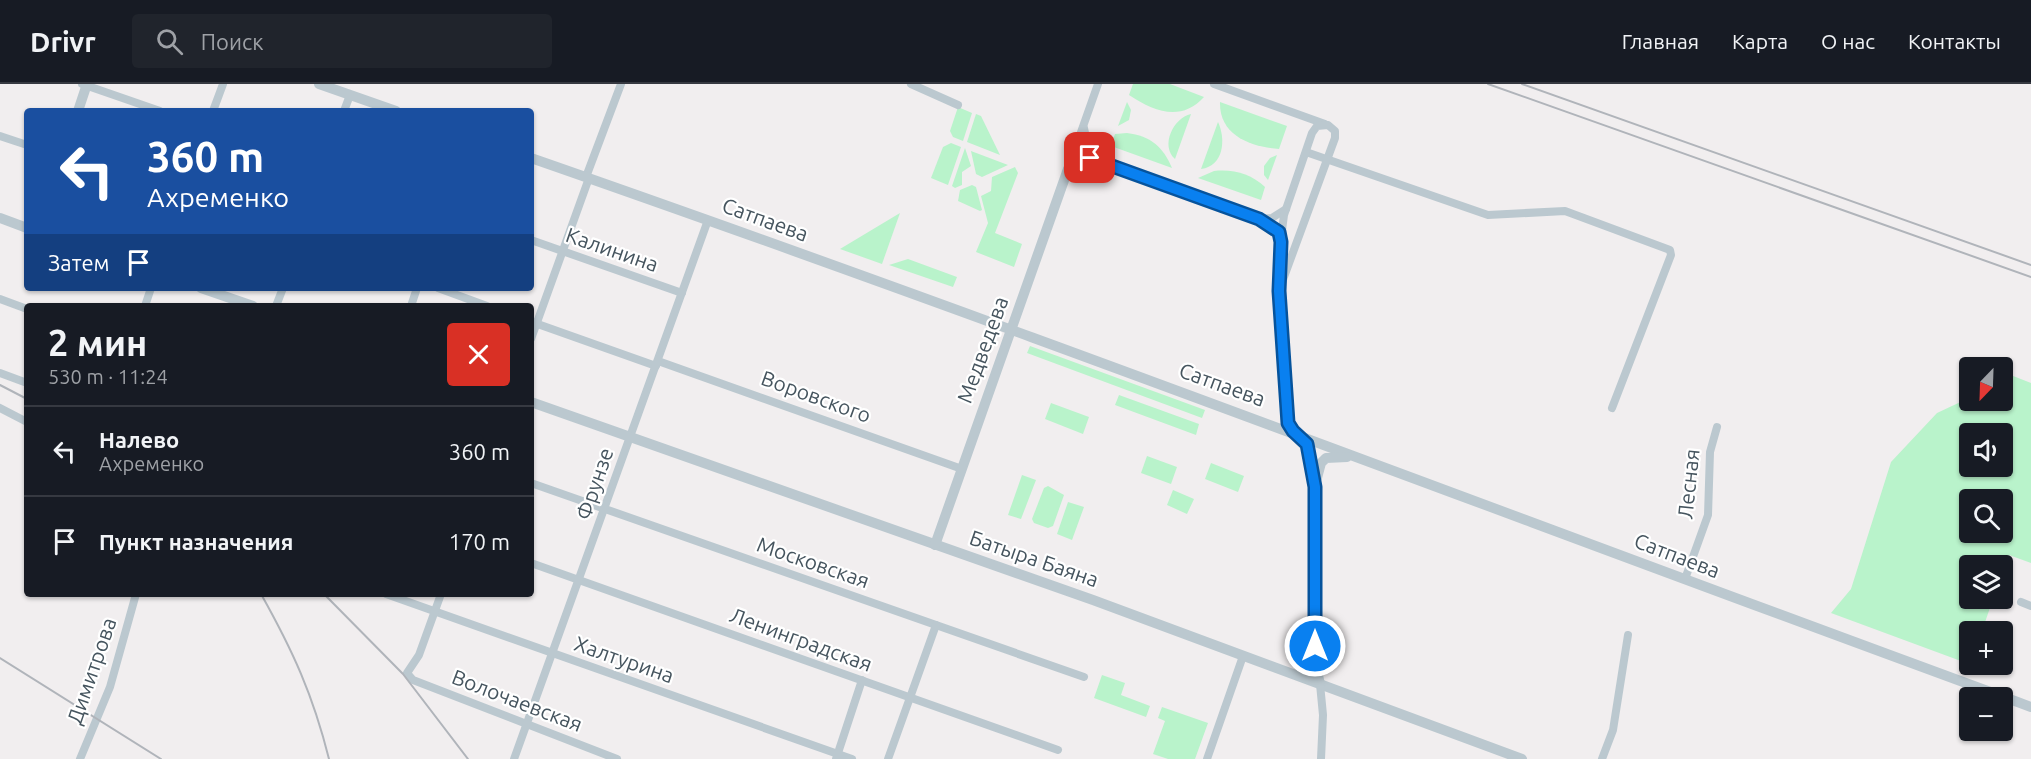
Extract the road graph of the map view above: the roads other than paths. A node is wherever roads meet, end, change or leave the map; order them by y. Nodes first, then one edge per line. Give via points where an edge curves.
1 (86, 84) edge
2 (223, 84) edge
3 (319, 84) edge
4 (621, 84) edge
5 (911, 84) edge
6 (1098, 84) edge
7 (1214, 84) edge
8 (350, 95) junction
9 (958, 105) dead end
10 (79, 108) edge
11 (152, 108) edge
12 (214, 108) edge
13 (345, 108) edge
14 (387, 108) edge
15 (1084, 123) junction
16 (1328, 126) junction
17 (0, 136) edge
18 (24, 144) edge
19 (1306, 152) junction
20 (534, 159) edge
21 (1328, 159) junction
22 (1102, 160) junction
23 (1068, 169) junction
24 (588, 178) junction
25 (1286, 208) junction
26 (0, 218) edge
27 (1259, 219) junction
28 (708, 220) junction
29 (24, 227) edge
30 (1281, 239) junction
31 (534, 241) edge
32 (563, 251) junction
33 (210, 291) edge
34 (446, 291) edge
35 (1279, 291) junction
36 (682, 293) junction
37 (0, 299) edge
38 (244, 303) edge
39 (479, 303) edge
40 (24, 308) edge
41 (534, 323) edge
42 (1011, 329) junction
43 (657, 363) junction
44 (0, 373) edge
45 (24, 382) edge
46 (534, 403) edge
47 (0, 408) edge
48 (1612, 408) dead end
49 (24, 420) edge
50 (1717, 427) dead end
51 (1293, 431) junction
52 (631, 437) junction
53 (1330, 446) junction
54 (1364, 460) junction
55 (1312, 463) junction
56 (962, 469) junction
57 (534, 484) edge
58 (1315, 487) junction
59 (606, 509) junction
60 (935, 545) junction
61 (534, 564) edge
62 (1685, 579) junction
63 (579, 581) junction
64 (135, 597) edge
65 (394, 597) edge
66 (440, 597) edge
67 (2021, 602) dead end
68 (2031, 606) edge
69 (435, 612) junction
70 (936, 625) junction
71 (1628, 635) dead end
72 (553, 654) junction
73 (1243, 656) junction
74 (1315, 662) junction
75 (1299, 676) junction
76 (1084, 677) dead end
77 (862, 680) junction
78 (1320, 684) junction
79 (911, 698) junction
80 (2031, 707) edge
81 (527, 724) junction
82 (1058, 750) dead end
83 (837, 757) edge
84 (80, 759) edge
85 (514, 759) edge
86 (617, 759) edge
87 (852, 759) edge
88 (888, 759) edge
89 (1207, 759) edge
90 (1321, 759) edge
91 (1522, 759) edge
92 (1602, 759) edge

1 - 10 street
1 - 11 street
2 - 12 street
3 - 8 street
4 - 24 street
5 - 9 street
6 - 15 street
7 - 16 street
8 - 13 street
8 - 14 street
15 - 22 street via 1088,146
15 - 23 street
16 - 19 street via 1316,128
16 - 21 street via 1336,136
17 - 18 street
19 - 21 street
19 - 25 street
20 - 24 street, Сатпаева
21 - 35 street
21 - 48 street via 1488,215 1565,211 1670,250
22 - 23 street via 1083,158
22 - 27 street
23 - 42 street, Медведева
24 - 28 street, Сатпаева
24 - 32 street
25 - 27 street via 1272,218
25 - 30 street
26 - 29 street
27 - 30 street via 1271,225
28 - 36 street, Фрунзе
28 - 42 street, Сатпаева
30 - 35 street
31 - 32 street, Калинина
32 - 36 street, Калинина
32 - 41 street
33 - 38 street
34 - 39 street
35 - 51 street via 1288,423
36 - 43 street, Фрунзе
37 - 40 street
41 - 43 street, Воровского
42 - 51 street, Сатпаева
42 - 56 street, Медведева
43 - 52 street, Фрунзе
43 - 56 street, Воровского
44 - 45 street
46 - 52 street, Батыра Баяна
47 - 49 street
50 - 62 street, Лесная via 1710,452 1708,515
51 - 53 street, Сатпаева
51 - 55 street via 1306,442
52 - 59 street, Фрунзе
52 - 60 street, Батыра Баяна
53 - 54 street, Сатпаева
53 - 55 street via 1316,447
54 - 58 street via 1326,458
54 - 62 street, Сатпаева
55 - 58 street
56 - 60 street, Медведева
57 - 59 street, Московская
58 - 74 street
59 - 63 street, Фрунзе
59 - 70 street, Московская
60 - 73 street, Батыра Баяна
61 - 63 street, Ленинградская
62 - 80 street, Сатпаева
63 - 72 street, Фрунзе
63 - 77 street, Ленинградская
64 - 84 street, Димитрова via 110,687
65 - 69 street, Халтурина
66 - 69 street
67 - 68 street
69 - 72 street, Халтурина
69 - 81 street, Волочаевская via 419,655 407,673 417,683
70 - 76 street, Московская
70 - 79 street
71 - 92 street via 1613,730
72 - 81 street, Фрунзе
72 - 83 street, Халтурина
73 - 75 street, Батыра Баяна
73 - 89 street
74 - 75 street via 1312,676
74 - 78 street
75 - 78 street, Батыра Баяна
77 - 79 street, Ленинградская
77 - 83 street
78 - 90 street
78 - 91 street, Батыра Баяна
79 - 82 street, Ленинградская
79 - 88 street
81 - 85 street, Фрунзе
81 - 86 street, Волочаевская
83 - 87 street, Халтурина

